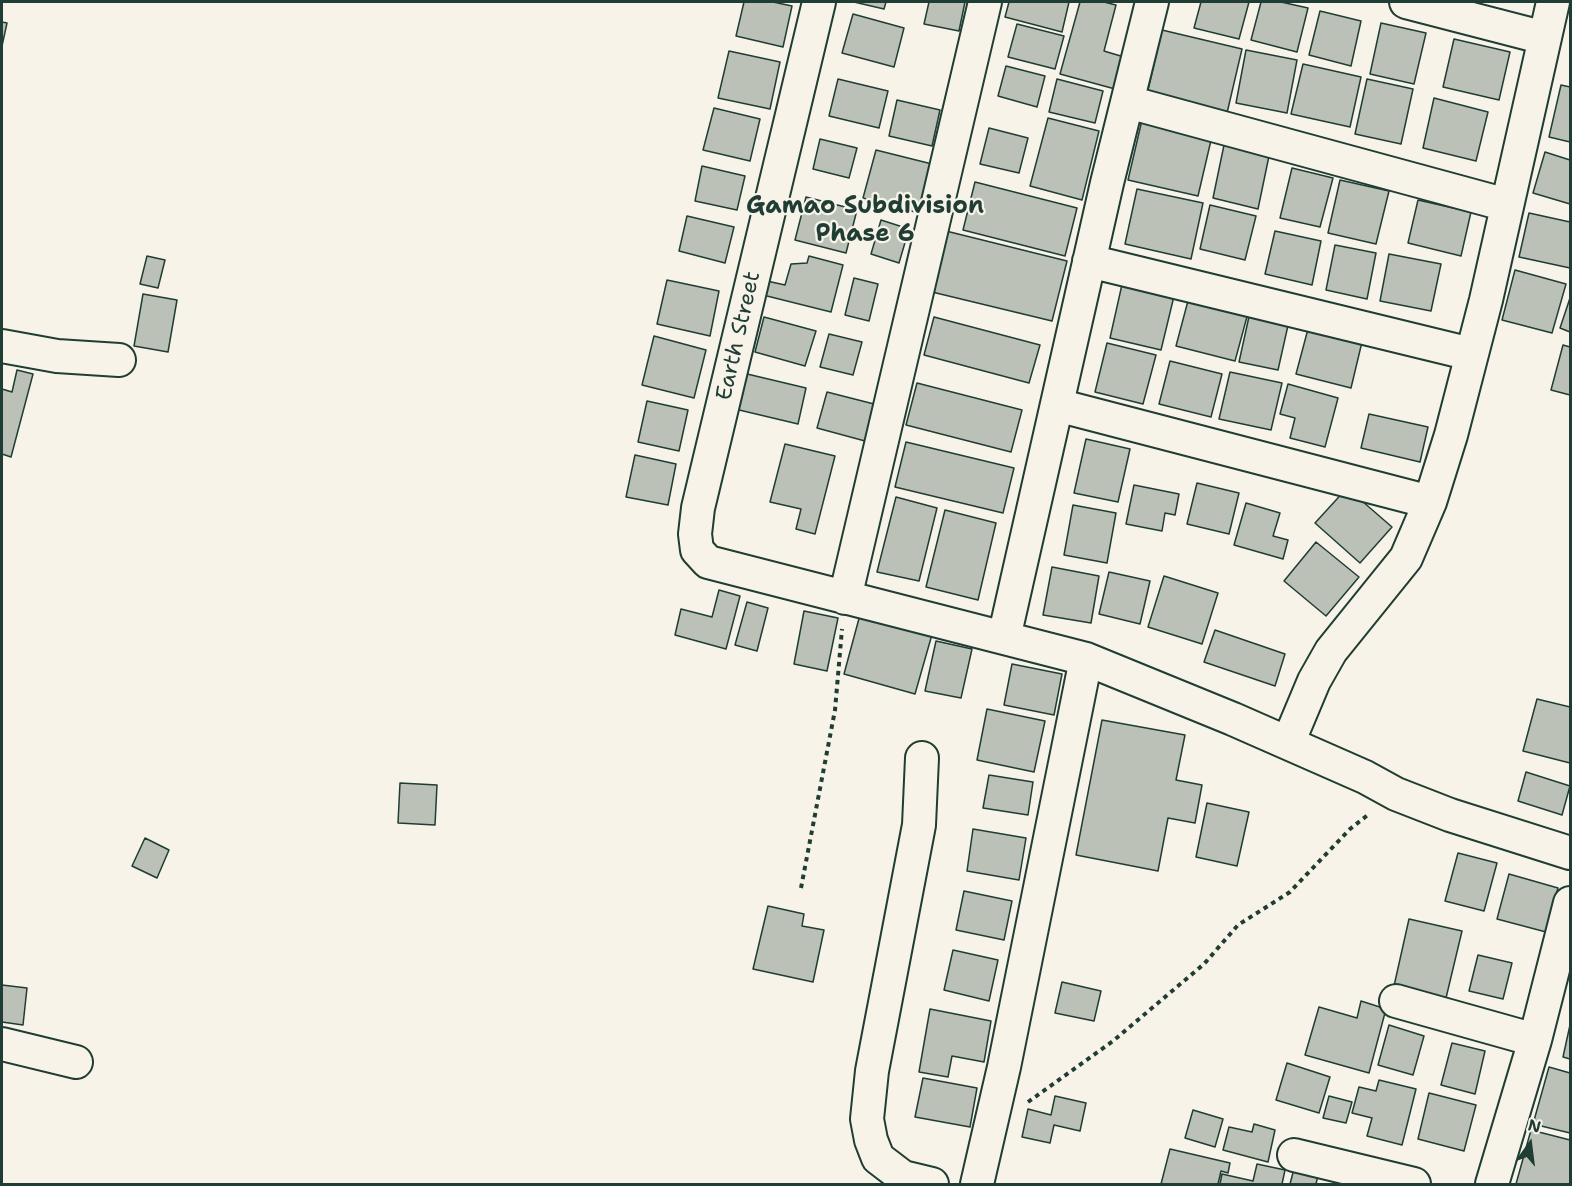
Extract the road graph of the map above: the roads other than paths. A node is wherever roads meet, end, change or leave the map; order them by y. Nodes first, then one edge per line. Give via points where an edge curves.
1 (819, 2) edge
2 (985, 2) edge
3 (1152, 2) edge
4 (1406, 2) edge
5 (1553, 2) edge
6 (1545, 38) junction
7 (1128, 102) junction
8 (1507, 205) junction
9 (1089, 261) junction
10 (2, 346) edge
11 (1471, 354) junction
12 (120, 360) dead end
13 (1057, 405) junction
14 (1430, 502) junction
15 (845, 598) junction
16 (1004, 638) junction
17 (1086, 659) junction
18 (1288, 743) junction
19 (922, 758) dead end
20 (1570, 853) edge
21 (1570, 903) edge
22 (1396, 1001) dead end
23 (1535, 1040) junction
24 (2, 1044) edge
25 (76, 1062) dead end
26 (1294, 1155) dead end
27 (932, 1185) edge
28 (977, 1185) edge
29 (1414, 1185) edge
30 (1492, 1185) edge

1 - 15 street, Earth Street via 695,534 697,550 708,562
2 - 15 street
3 - 7 street
4 - 6 street
5 - 6 street
6 - 8 street
7 - 8 street
7 - 9 street
8 - 11 street
9 - 11 street
9 - 13 street
10 - 12 street via 57,356
11 - 14 street
13 - 14 street
13 - 16 street
14 - 18 street via 1406,558 1331,651
15 - 16 street
16 - 17 street
17 - 18 street
17 - 28 street
18 - 20 street via 1396,794
19 - 27 street via 919,825 872,1071 867,1119 878,1158 903,1177
21 - 23 street
22 - 23 street
23 - 30 street
24 - 25 street
26 - 29 street

